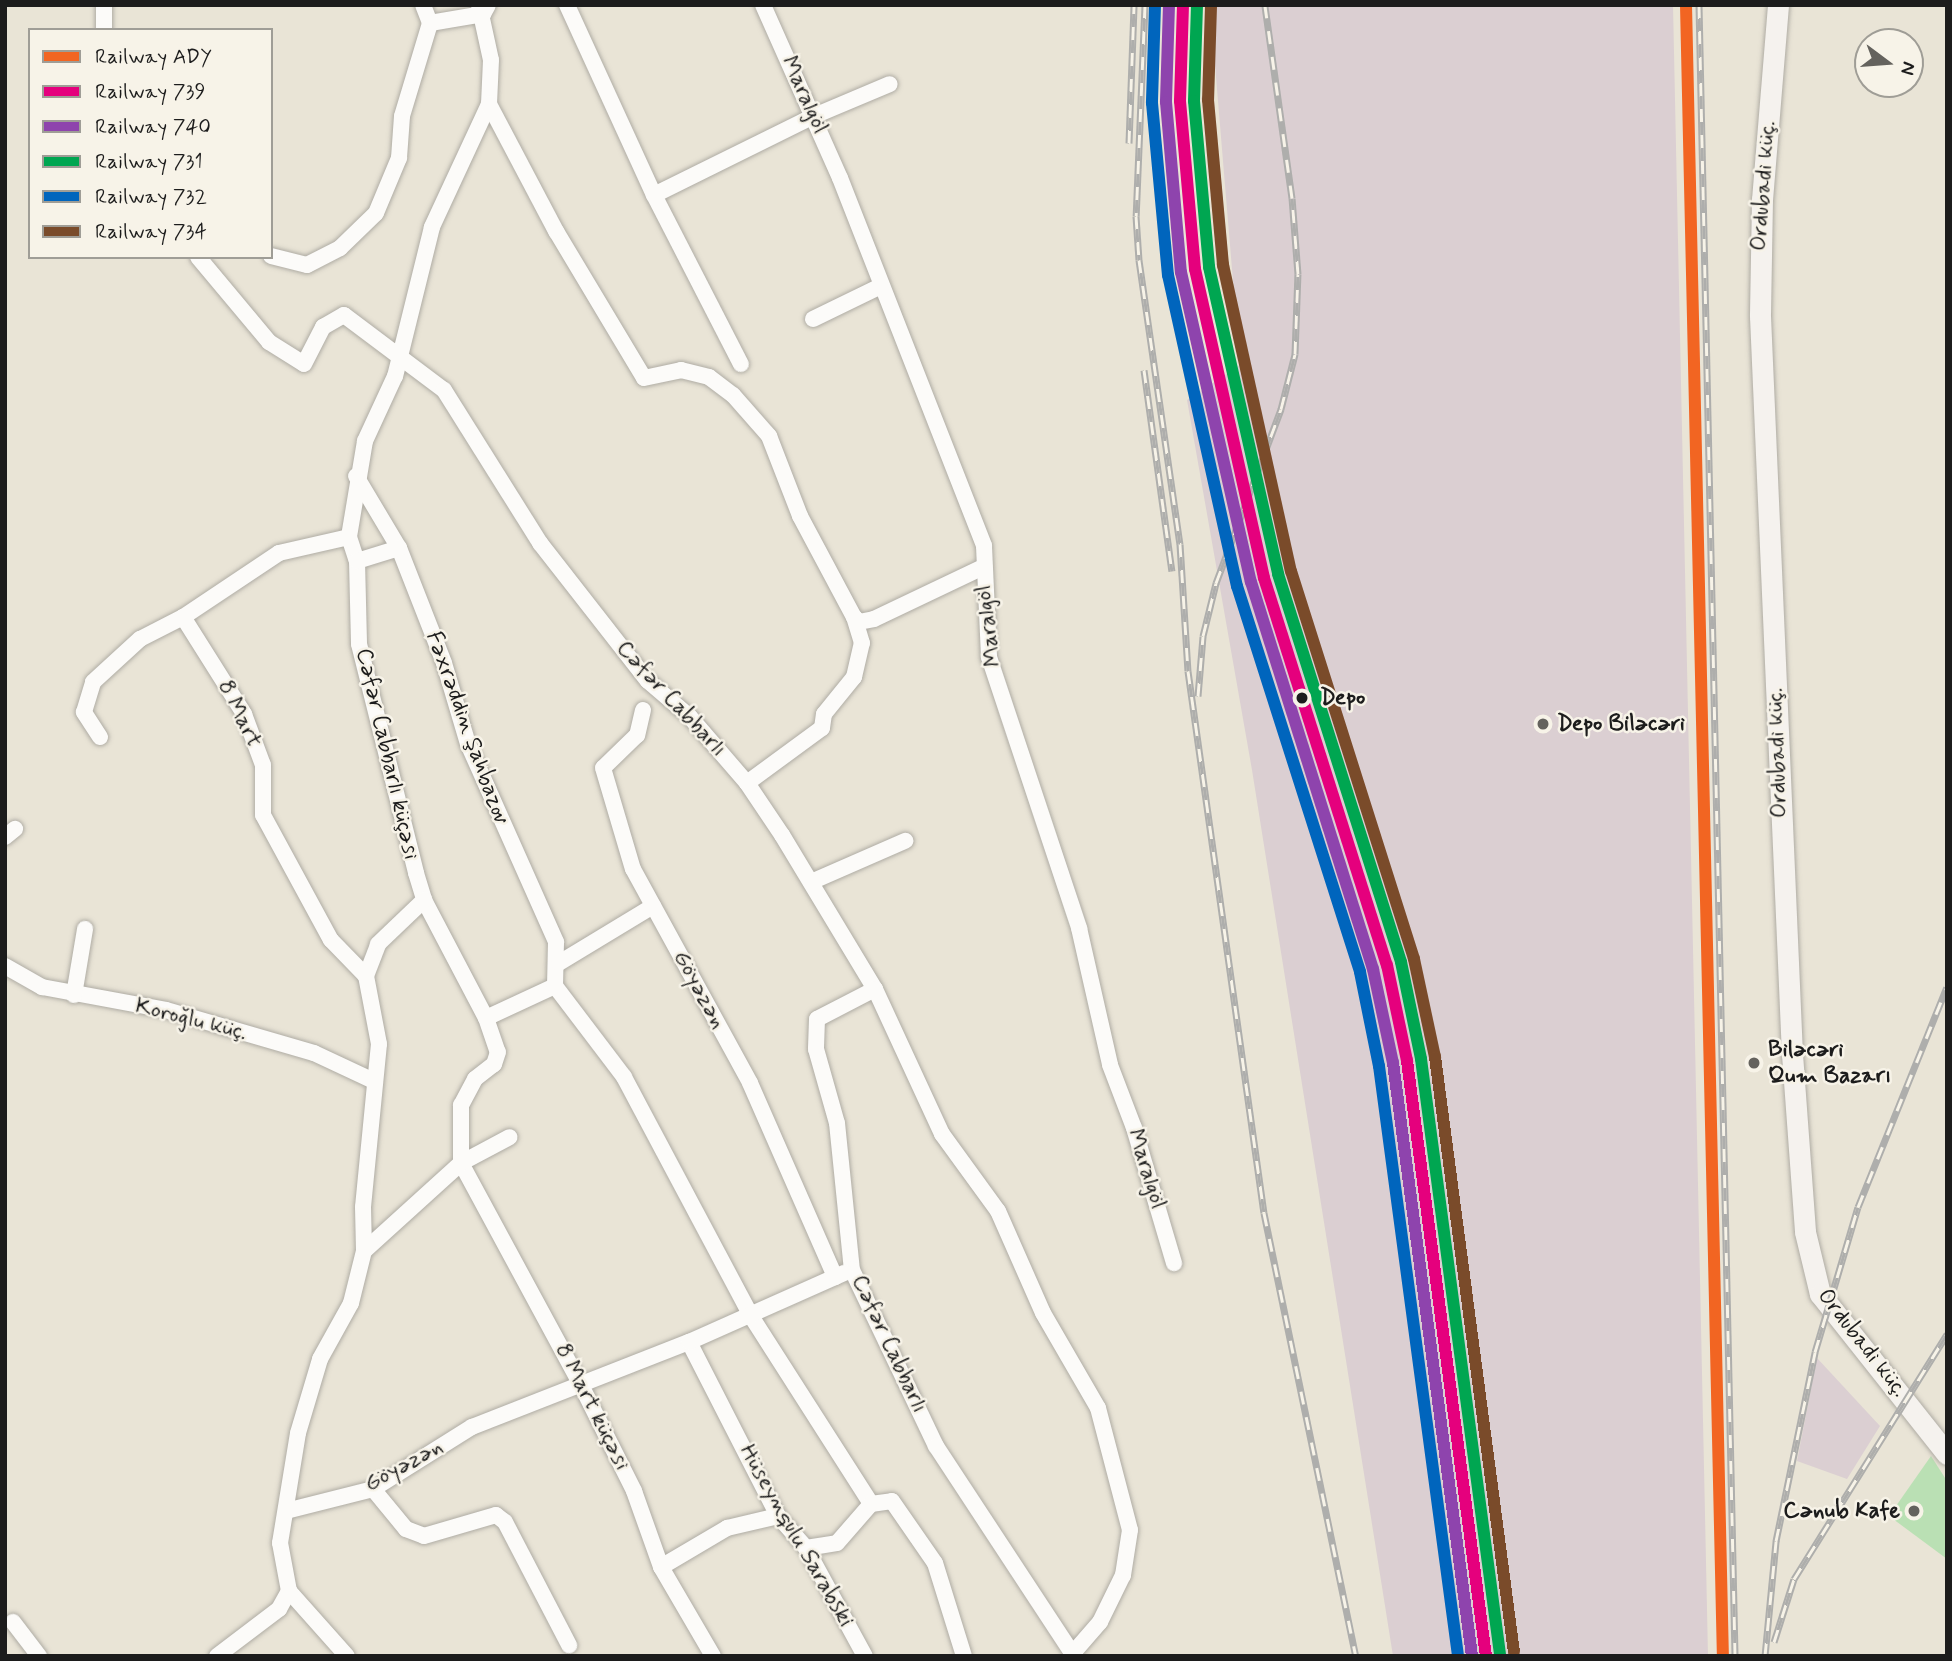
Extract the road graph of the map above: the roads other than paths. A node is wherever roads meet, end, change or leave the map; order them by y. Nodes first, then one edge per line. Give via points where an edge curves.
1 (104, 5) edge
2 (423, 5) edge
3 (567, 5) edge
4 (763, 5) edge
5 (1778, 5) edge
6 (483, 8) edge
7 (430, 23) junction
8 (104, 28) edge
9 (890, 84) dead end
10 (489, 104) junction
11 (814, 116) junction
12 (654, 195) junction
13 (273, 256) edge
14 (200, 259) edge
15 (881, 286) junction
16 (813, 319) dead end
17 (400, 358) junction
18 (741, 364) dead end
19 (356, 476) junction
20 (349, 537) junction
21 (399, 548) junction
22 (357, 561) junction
23 (983, 567) junction
24 (183, 617) junction
25 (854, 617) junction
26 (643, 710) dead end
27 (100, 737) dead end
28 (747, 783) junction
29 (905, 841) dead end
30 (811, 882) junction
31 (424, 900) junction
32 (653, 906) junction
33 (85, 929) dead end
34 (559, 963) junction
35 (5, 966) edge
36 (366, 976) junction
37 (555, 986) junction
38 (875, 989) junction
39 (74, 995) junction
40 (486, 1018) junction
41 (374, 1081) junction
42 (510, 1137) dead end
43 (461, 1163) junction
44 (364, 1251) junction
45 (1174, 1263) dead end
46 (852, 1270) junction
47 (835, 1276) junction
48 (751, 1315) junction
49 (689, 1342) junction
50 (580, 1383) junction
51 (1947, 1454) edge
52 (373, 1489) junction
53 (871, 1504) junction
54 (286, 1511) junction
55 (778, 1516) junction
56 (806, 1548) junction
57 (661, 1567) junction
58 (289, 1591) junction
59 (13, 1622) dead end
60 (569, 1645) dead end
61 (1073, 1654) edge
62 (39, 1656) edge
63 (218, 1656) edge
64 (347, 1656) edge
65 (713, 1656) edge
66 (865, 1656) edge
67 (964, 1656) edge

1 - 8 street
2 - 7 street
3 - 12 street
4 - 11 street, Maralgöl
5 - 51 main road, Ordubadi küç. via 1762,198 1760,303 1791,1054 1805,1231 1820,1294
6 - 7 street
6 - 10 street, Cəfər Cabbarlı küçəsi via 491,60
7 - 13 street via 402,116 399,158 376,214 340,248 307,265
9 - 11 street
10 - 17 street, Cəfər Cabbarlı küçəsi via 432,227
10 - 25 street via 644,378 681,370 709,377 733,395 769,436 800,516
11 - 12 street
11 - 15 street, Maralgöl
12 - 18 street
14 - 17 street, Cəfər Cabbarlı via 269,342 304,364 323,327 344,314
15 - 16 street
15 - 23 street, Maralgöl via 984,545
17 - 19 street, Cəfər Cabbarlı küçəsi via 365,441
17 - 28 street, Cəfər Cabbarlı via 444,390 540,543 648,681 690,717
19 - 20 street, Cəfər Cabbarlı küçəsi
19 - 21 street, Fəxrəddin Şahbazov
20 - 22 street, Cəfər Cabbarlı küçəsi
20 - 24 street via 279,553
21 - 22 street
21 - 34 street, Fəxrəddin Şahbazov via 444,663 468,744 556,942
22 - 31 street, Cəfər Cabbarlı küçəsi via 359,644
23 - 25 street via 874,619 859,622
23 - 45 street, Maralgöl via 989,657 1079,928 1110,1065
24 - 27 street via 140,639 93,682 84,712
24 - 36 street, 8 Mart via 244,714 263,765 263,815 331,940
25 - 28 street via 862,643 854,677 824,714 822,728
26 - 32 street, Göyəzən via 637,735 603,768 633,869
28 - 30 street, Cəfər Cabbarlı
29 - 30 street
30 - 38 street, Cəfər Cabbarlı
31 - 36 street via 378,944
31 - 40 street
32 - 34 street
32 - 47 street, Göyəzən via 750,1083
33 - 39 street
34 - 37 street, Fəxrəddin Şahbazov
35 - 39 street, Koroğlu küç. via 42,987
36 - 41 street via 379,1044
37 - 40 street
37 - 48 street via 624,1077
38 - 46 street, Cəfər Cabbarlı via 817,1019 816,1049 837,1123
38 - 61 street, Cəfər Cabbarlı via 942,1134 998,1211 1043,1313 1098,1408 1130,1530 1123,1575 1100,1622
39 - 41 street, Koroğlu küç. via 166,1010 314,1052
40 - 43 street, 8 Mart küçəsi via 498,1052 494,1064 475,1079 461,1105
41 - 44 street via 363,1207
42 - 43 street
43 - 44 street
43 - 50 street, 8 Mart küçəsi
44 - 54 street via 351,1303 320,1359 305,1408
46 - 47 street, Göyəzən
46 - 61 street, Cəfər Cabbarlı via 936,1446
47 - 48 street, Göyəzən
48 - 49 street, Göyəzən
48 - 53 street
49 - 50 street, Göyəzən
49 - 55 street, Hüseynqulu Sarabski
50 - 52 street, Göyəzən via 472,1427
50 - 57 street, 8 Mart küçəsi via 634,1491
52 - 54 street, Göyəzən
52 - 60 street via 406,1529 424,1536 496,1514 505,1522
53 - 56 street via 837,1543
53 - 67 street via 892,1501 935,1563
54 - 58 street via 280,1543
55 - 56 street, Hüseynqulu Sarabski
55 - 57 street via 727,1528
56 - 66 street, Hüseynqulu Sarabski
57 - 65 street, 8 Mart küçəsi
58 - 63 street via 279,1609
58 - 64 street
59 - 62 street

